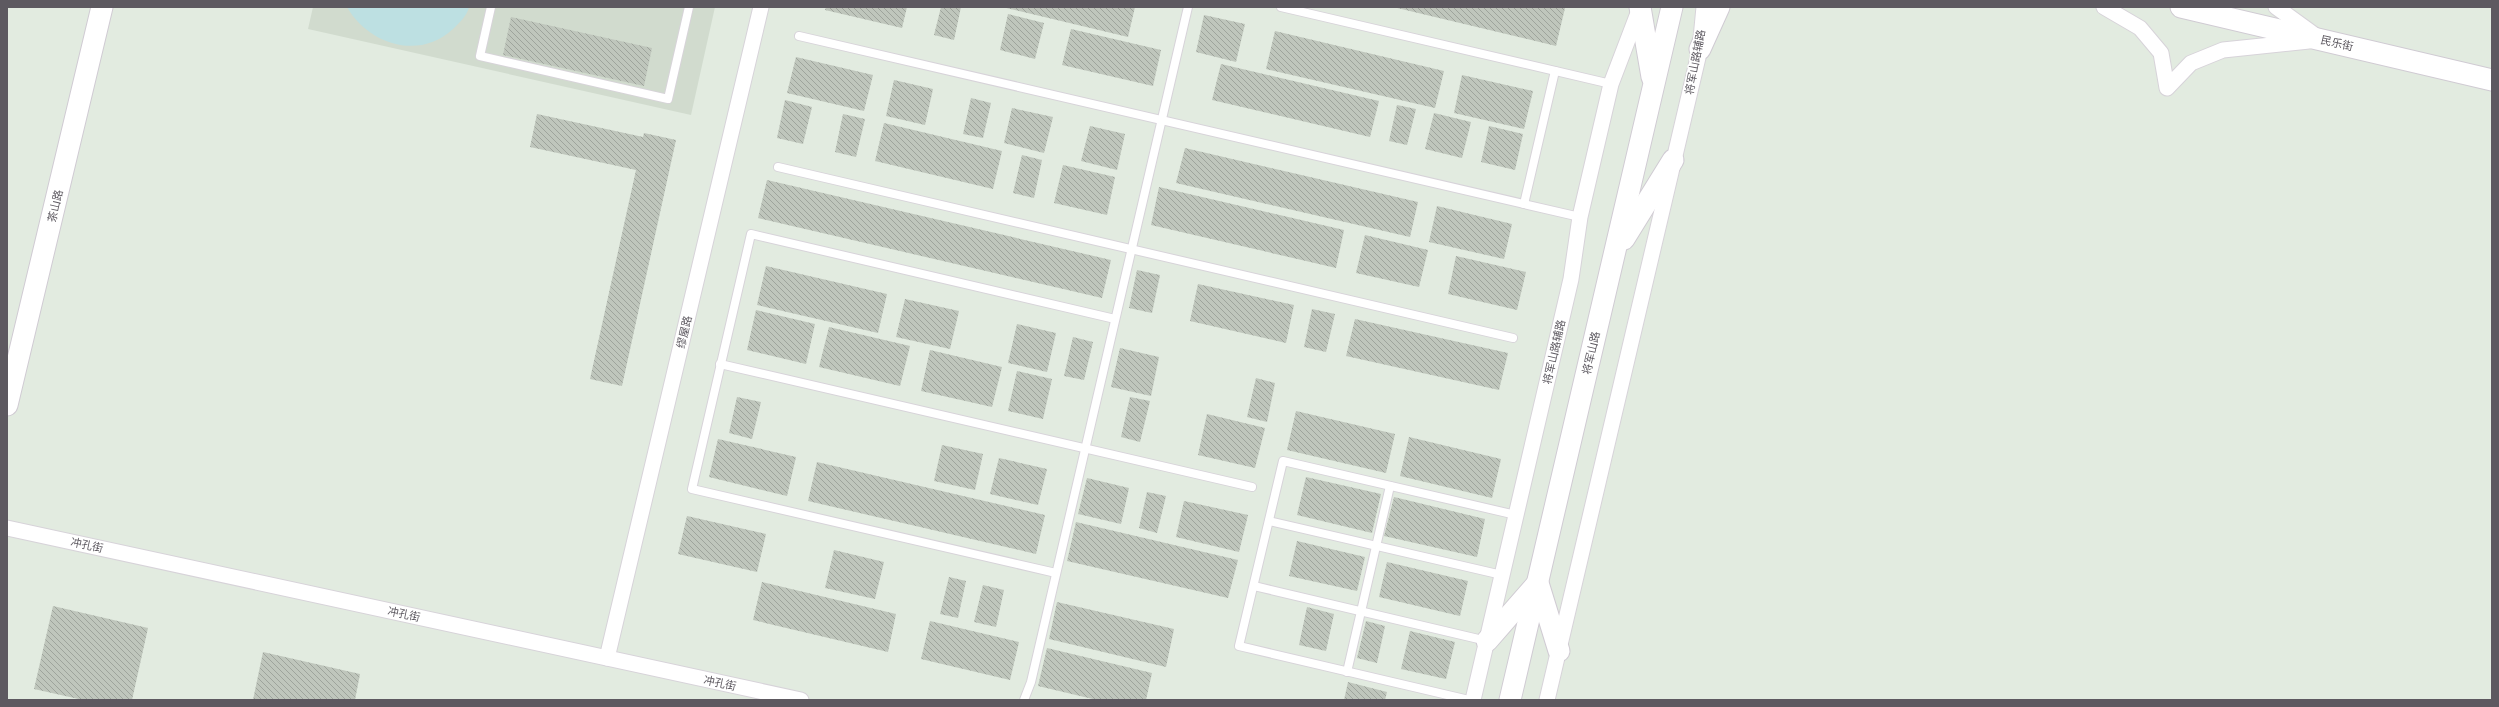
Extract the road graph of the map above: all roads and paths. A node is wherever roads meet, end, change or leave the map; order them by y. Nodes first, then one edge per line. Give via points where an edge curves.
1 (102, 7) edge
2 (491, 7) edge
3 (689, 7) edge
4 (761, 7) edge
5 (1188, 7) edge
6 (1281, 7) edge
7 (1640, 7) edge
8 (1672, 7) edge
9 (1704, 7) edge
10 (1719, 7) edge
11 (2104, 7) edge
12 (2181, 7) edge
13 (2276, 7) edge
14 (800, 36) dead end
15 (2320, 40) junction
16 (1700, 49) junction
17 (1555, 71) junction
18 (2492, 80) edge
19 (1611, 84) junction
20 (1654, 87) junction
21 (1161, 120) junction
22 (1674, 160) junction
23 (778, 167) dead end
24 (1524, 204) junction
25 (1580, 217) junction
26 (1132, 249) junction
27 (1615, 252) junction
28 (1115, 319) junction
29 (1513, 338) dead end
30 (720, 364) junction
31 (7, 405) edge
32 (1085, 449) junction
33 (1390, 486) junction
34 (1252, 488) dead end
35 (1516, 515) junction
36 (1269, 521) junction
37 (7, 528) edge
38 (1376, 546) junction
39 (1056, 573) junction
40 (1502, 575) junction
41 (1538, 583) junction
42 (1254, 586) junction
43 (1361, 612) junction
44 (1487, 641) junction
45 (1559, 651) junction
46 (607, 658) junction
47 (1347, 672) junction
48 (801, 700) edge
49 (1024, 700) edge
50 (1469, 700) edge
51 (1473, 700) edge
52 (1510, 700) edge
53 (1547, 700) edge

1 - 31 street, 茶山路
2 - 3 lane via 480,56 668,99
4 - 46 street, 缪屋路
5 - 21 lane
6 - 17 lane
7 - 19 street, 将军山路辅路
7 - 20 street
8 - 20 street, 将军山路
9 - 16 street, 将军山路辅路
10 - 16 street
11 - 15 street via 2140,28 2161,53 2167,88 2191,63 2223,50
12 - 15 street, 民乐街
13 - 15 street
14 - 21 lane
15 - 18 street, 民乐街
16 - 22 street, 将军山路辅路
17 - 19 lane
17 - 24 lane
19 - 25 street, 将军山路辅路
20 - 27 street, 将军山路
21 - 24 lane
21 - 26 lane
22 - 27 street
22 - 45 street, 将军山路辅路
23 - 26 lane
24 - 25 lane
25 - 35 street, 将军山路辅路 via 1571,279
26 - 28 lane
26 - 29 lane
27 - 41 street, 将军山路
28 - 30 lane via 751,234
28 - 32 lane
30 - 32 lane
30 - 39 lane via 692,489
32 - 34 lane
32 - 39 lane
33 - 35 lane
33 - 36 lane via 1283,461
33 - 38 lane
35 - 40 street, 将军山路辅路
36 - 38 lane
36 - 42 lane
37 - 46 street, 冲孔街
38 - 40 lane
38 - 43 lane
39 - 49 lane via 1031,682
40 - 44 street, 将军山路辅路
41 - 44 street
41 - 45 street
41 - 52 street, 将军山路
42 - 43 lane
42 - 47 lane via 1239,646
43 - 44 lane
43 - 47 lane
44 - 51 street, 将军山路辅路
45 - 53 street, 将军山路辅路
46 - 48 street, 冲孔街
47 - 50 lane

